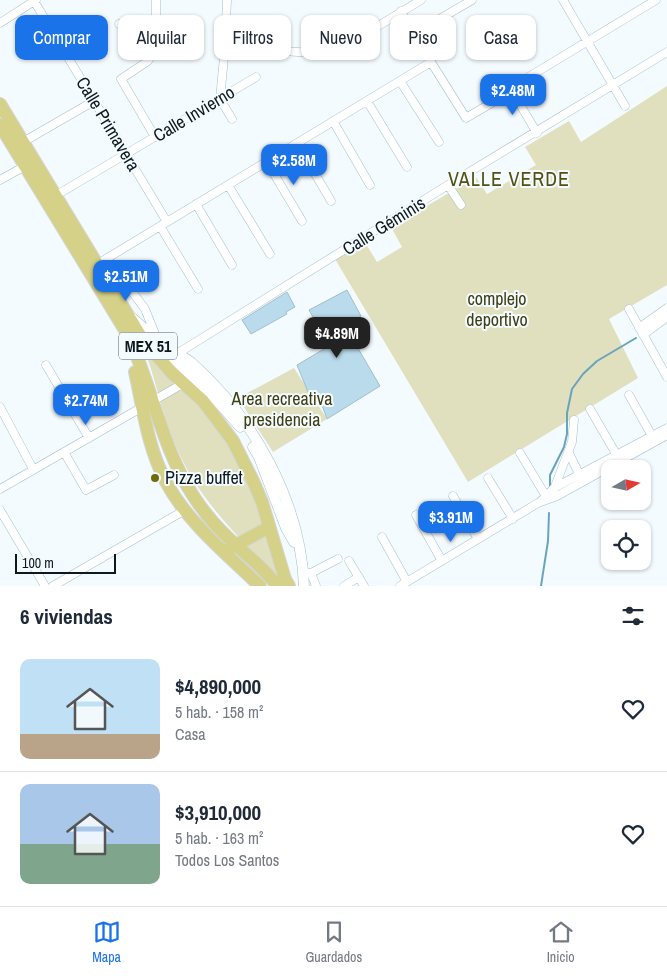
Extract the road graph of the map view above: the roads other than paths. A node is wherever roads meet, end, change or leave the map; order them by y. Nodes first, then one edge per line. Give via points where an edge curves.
1 (35, 0) edge
2 (156, 0) edge
3 (227, 0) edge
4 (421, 0) edge
5 (472, 0) edge
6 (563, 0) edge
7 (656, 0) edge
8 (401, 11) junction
9 (156, 15) edge
10 (226, 15) edge
11 (403, 15) edge
12 (446, 15) edge
13 (0, 23) edge
14 (587, 40) junction
15 (291, 52) edge
16 (667, 52) edge
17 (149, 60) edge
18 (224, 60) edge
19 (256, 78) dead end
20 (400, 81) junction
21 (612, 85) junction
22 (500, 98) dead end
23 (220, 99) junction
24 (367, 100) junction
25 (94, 101) junction
26 (0, 104) edge
27 (625, 106) dead end
28 (232, 119) dead end
29 (333, 121) junction
30 (0, 125) edge
31 (537, 133) junction
32 (155, 137) junction
33 (23, 142) junction
34 (439, 142) dead end
35 (297, 143) junction
36 (126, 154) junction
37 (266, 162) junction
38 (25, 166) junction
39 (407, 167) dead end
40 (0, 180) edge
41 (370, 184) dead end
42 (228, 185) junction
43 (448, 185) junction
44 (55, 196) junction
45 (331, 201) dead end
46 (196, 204) junction
47 (461, 205) dead end
48 (302, 221) dead end
49 (163, 224) junction
50 (270, 254) dead end
51 (102, 261) junction
52 (232, 265) dead end
53 (198, 289) dead end
54 (667, 308) edge
55 (123, 309) junction
56 (628, 309) dead end
57 (667, 317) edge
58 (641, 332) junction
59 (160, 342) junction
60 (170, 358) junction
61 (46, 365) dead end
62 (667, 377) edge
63 (184, 383) junction
64 (628, 395) dead end
65 (148, 404) junction
66 (0, 407) edge
67 (590, 409) dead end
68 (574, 420) dead end
69 (667, 428) edge
70 (652, 436) junction
71 (667, 436) edge
72 (89, 438) junction
73 (64, 452) junction
74 (520, 453) dead end
75 (569, 454) junction
76 (618, 458) junction
77 (33, 469) junction
78 (114, 475) dead end
79 (580, 476) junction
80 (488, 478) dead end
81 (554, 488) junction
82 (0, 489) edge
83 (453, 496) dead end
84 (557, 496) junction
85 (547, 498) junction
86 (0, 510) edge
87 (185, 510) junction
88 (416, 515) dead end
89 (513, 519) junction
90 (290, 525) junction
91 (271, 533) junction
92 (382, 537) dead end
93 (478, 539) junction
94 (230, 548) junction
95 (338, 559) dead end
96 (349, 561) dead end
97 (442, 561) junction
98 (307, 572) junction
99 (359, 577) junction
100 (404, 584) edge
101 (45, 586) edge
102 (53, 586) edge
103 (260, 586) edge
104 (277, 586) edge
105 (288, 586) edge
106 (304, 586) edge
107 (316, 586) edge
108 (344, 586) edge
109 (364, 586) edge

1 - 13 street
1 - 25 street, Calle Primavera
2 - 9 street
3 - 10 street
4 - 8 street
5 - 12 street
6 - 14 street
7 - 14 street
8 - 11 street
8 - 15 street via 334,52
14 - 21 street
14 - 31 street via 512,89
16 - 21 street, Calle Géminis
17 - 32 street via 121,79
18 - 23 street
19 - 23 street, Calle Invierno
20 - 22 street via 431,62 466,118
20 - 24 street
20 - 34 street
21 - 27 street
21 - 31 street, Calle Géminis
23 - 28 street
23 - 32 street, Calle Invierno
24 - 29 street
24 - 39 street
25 - 33 street
25 - 36 street, Calle Primavera
26 - 33 main road, MEX 51
29 - 35 street
29 - 41 street
30 - 38 main road, MEX 51
31 - 43 street, Calle Géminis
32 - 36 street, Calle Invierno
33 - 44 main road, MEX 51
35 - 37 street
35 - 45 street
36 - 44 street, Calle Invierno
36 - 49 street, Calle Primavera
37 - 42 street
37 - 48 street
38 - 40 street
38 - 65 main road, MEX 51 via 128,336
42 - 46 street
42 - 50 street
43 - 47 street
43 - 60 street, Calle Géminis
44 - 51 main road, MEX 51
46 - 49 street
46 - 52 street
49 - 51 street
49 - 53 street, Calle Primavera
51 - 55 main road, MEX 51
51 - 59 street via 145,309
54 - 58 street
55 - 59 street
55 - 60 main road, MEX 51 via 143,340
56 - 58 street
57 - 58 street
58 - 62 street
59 - 60 street
60 - 63 main road, MEX 51
60 - 90 street via 190,362 252,433 268,458
61 - 72 street
63 - 65 street
63 - 91 main road, MEX 51 via 233,441 262,502
64 - 70 street
65 - 72 street
65 - 87 main road via 150,438 159,467
65 - 94 main road via 182,478
66 - 77 street
67 - 76 street
68 - 75 street
69 - 70 street
70 - 76 street
71 - 76 street
72 - 73 street
73 - 77 street
73 - 78 street via 86,490
74 - 85 street
75 - 79 street
75 - 81 street
76 - 79 street
76 - 84 street
77 - 82 street
79 - 81 street
80 - 89 street
81 - 84 street
81 - 85 street
83 - 93 street
84 - 85 street
85 - 89 street
86 - 101 street
87 - 94 main road
87 - 102 street
88 - 97 street
89 - 93 street
90 - 91 street
90 - 98 street
91 - 94 main road
91 - 105 main road, MEX 51
92 - 100 street
93 - 97 street
94 - 103 main road
94 - 104 main road via 263,569
95 - 98 street
96 - 99 street
97 - 100 street
98 - 106 street
98 - 107 street
99 - 108 street
99 - 109 street

